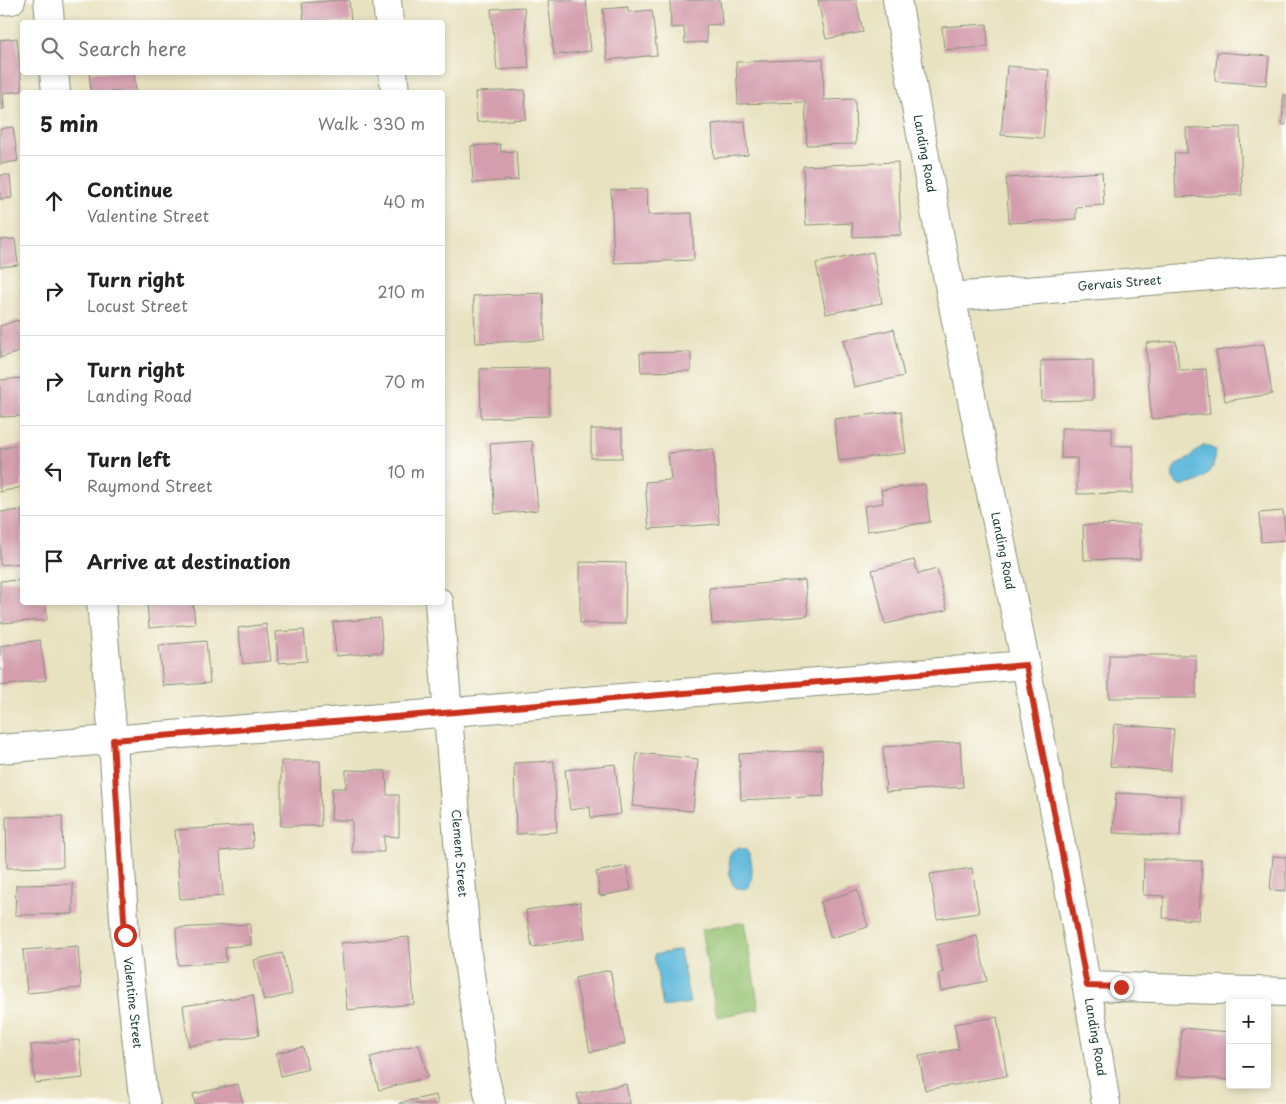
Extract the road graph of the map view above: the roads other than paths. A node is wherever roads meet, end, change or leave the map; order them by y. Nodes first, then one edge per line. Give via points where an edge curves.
1 (11, 0) edge
2 (48, 0) edge
3 (387, 0) edge
4 (896, 0) edge
5 (0, 1) edge
6 (50, 20) edge
7 (389, 20) edge
8 (54, 75) edge
9 (393, 75) edge
10 (56, 90) edge
11 (395, 90) edge
12 (1286, 270) edge
13 (951, 297) junction
14 (101, 605) edge
15 (439, 605) edge
16 (1026, 665) junction
17 (448, 711) junction
18 (113, 740) junction
19 (0, 749) edge
20 (1087, 986) junction
21 (1286, 992) edge
22 (146, 1104) edge
23 (491, 1104) edge
24 (1106, 1104) edge

1 - 5 street
2 - 6 street
3 - 7 street
4 - 13 street, Landing Road
8 - 10 street
9 - 11 street
12 - 13 street, Gervais Street
13 - 16 street, Landing Road
14 - 18 street, Valentine Street
15 - 17 street, Clement Street
16 - 17 street
16 - 20 street, Landing Road
17 - 18 street
17 - 23 street, Clement Street via 467,953
18 - 19 street
18 - 22 street, Valentine Street via 125,935
20 - 21 street
20 - 24 street, Landing Road

